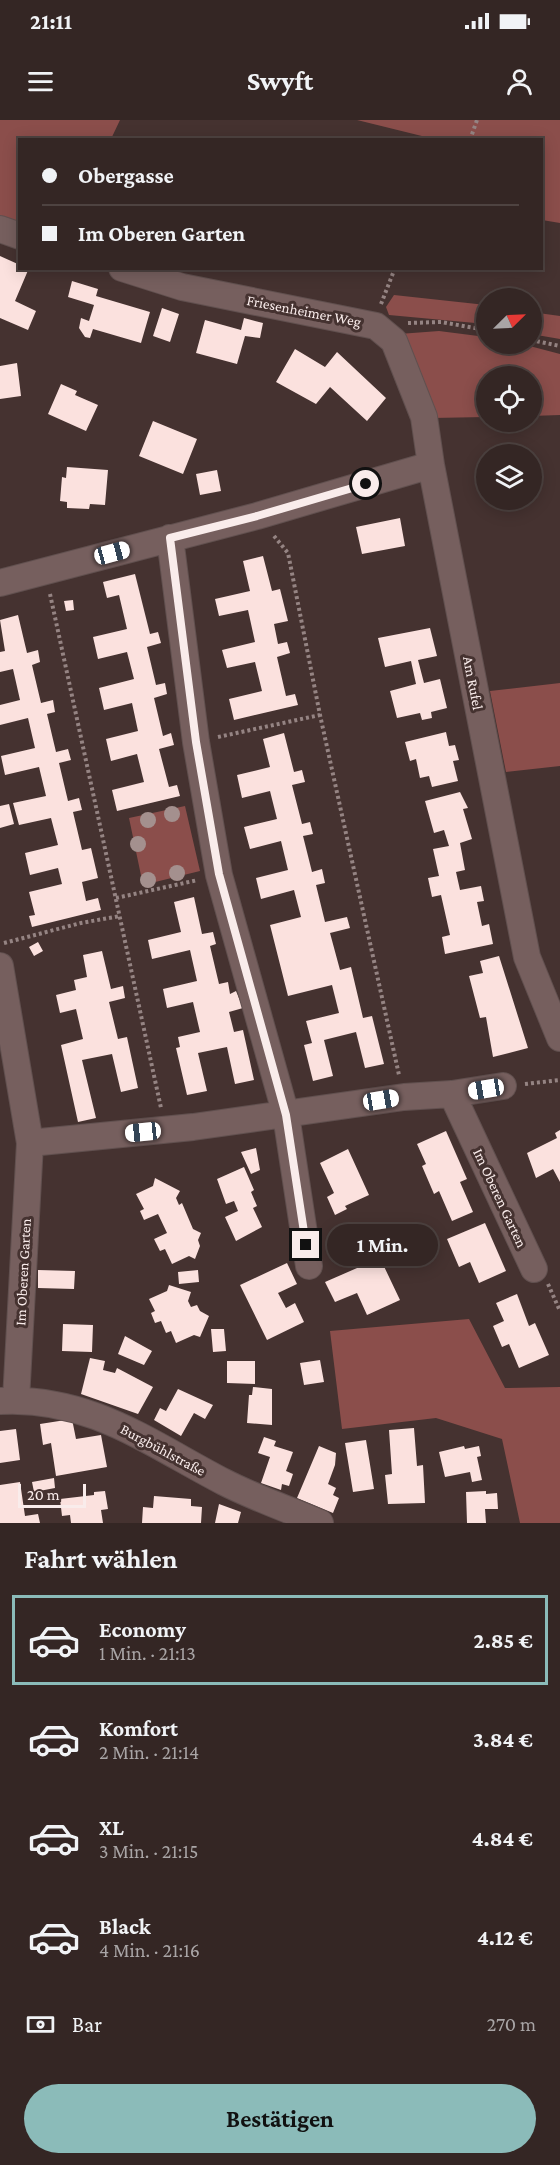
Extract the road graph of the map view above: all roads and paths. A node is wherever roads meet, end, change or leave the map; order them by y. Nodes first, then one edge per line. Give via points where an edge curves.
1 (477, 120) edge
2 (471, 138) edge
3 (0, 229) edge
4 (18, 235) edge
5 (128, 270) edge
6 (394, 270) edge
7 (375, 327) junction
8 (476, 328) edge
9 (542, 342) edge
10 (560, 346) edge
11 (430, 465) junction
12 (170, 538) junction
13 (288, 552) dead end
14 (45, 571) junction
15 (0, 583) edge
16 (320, 715) junction
17 (196, 742) junction
18 (219, 874) junction
19 (116, 898) junction
20 (120, 916) junction
21 (0, 944) edge
22 (0, 966) edge
23 (560, 1038) edge
24 (560, 1080) edge
25 (503, 1086) joint
26 (452, 1094) junction
27 (404, 1097) junction
28 (286, 1115) junction
29 (166, 1130) junction
30 (30, 1143) junction
31 (309, 1266) dead end
32 (534, 1269) dead end
33 (8, 1401) edge
34 (320, 1523) edge

1 - 2 path
3 - 4 street
5 - 7 street, Friesenheimer Weg via 182,287
6 - 7 path
7 - 8 path via 441,322
7 - 11 street, Am Rufel via 394,340 424,417
9 - 10 path
11 - 12 street
11 - 23 street, Am Rufel via 527,957
12 - 14 street
12 - 17 street
13 - 16 path
14 - 15 street
14 - 19 path
16 - 17 path
16 - 27 path
17 - 18 street
18 - 19 path
18 - 28 street
19 - 20 path
20 - 21 path
20 - 29 path
22 - 30 street, Im Oberen Garten
24 - 25 path
25 - 26 street
26 - 27 street
26 - 32 street, Im Oberen Garten
27 - 28 street
28 - 29 street
28 - 31 street
29 - 30 street
30 - 33 street, Im Oberen Garten
33 - 34 street, Burgbühlstraße via 49,1403 90,1412 224,1482

